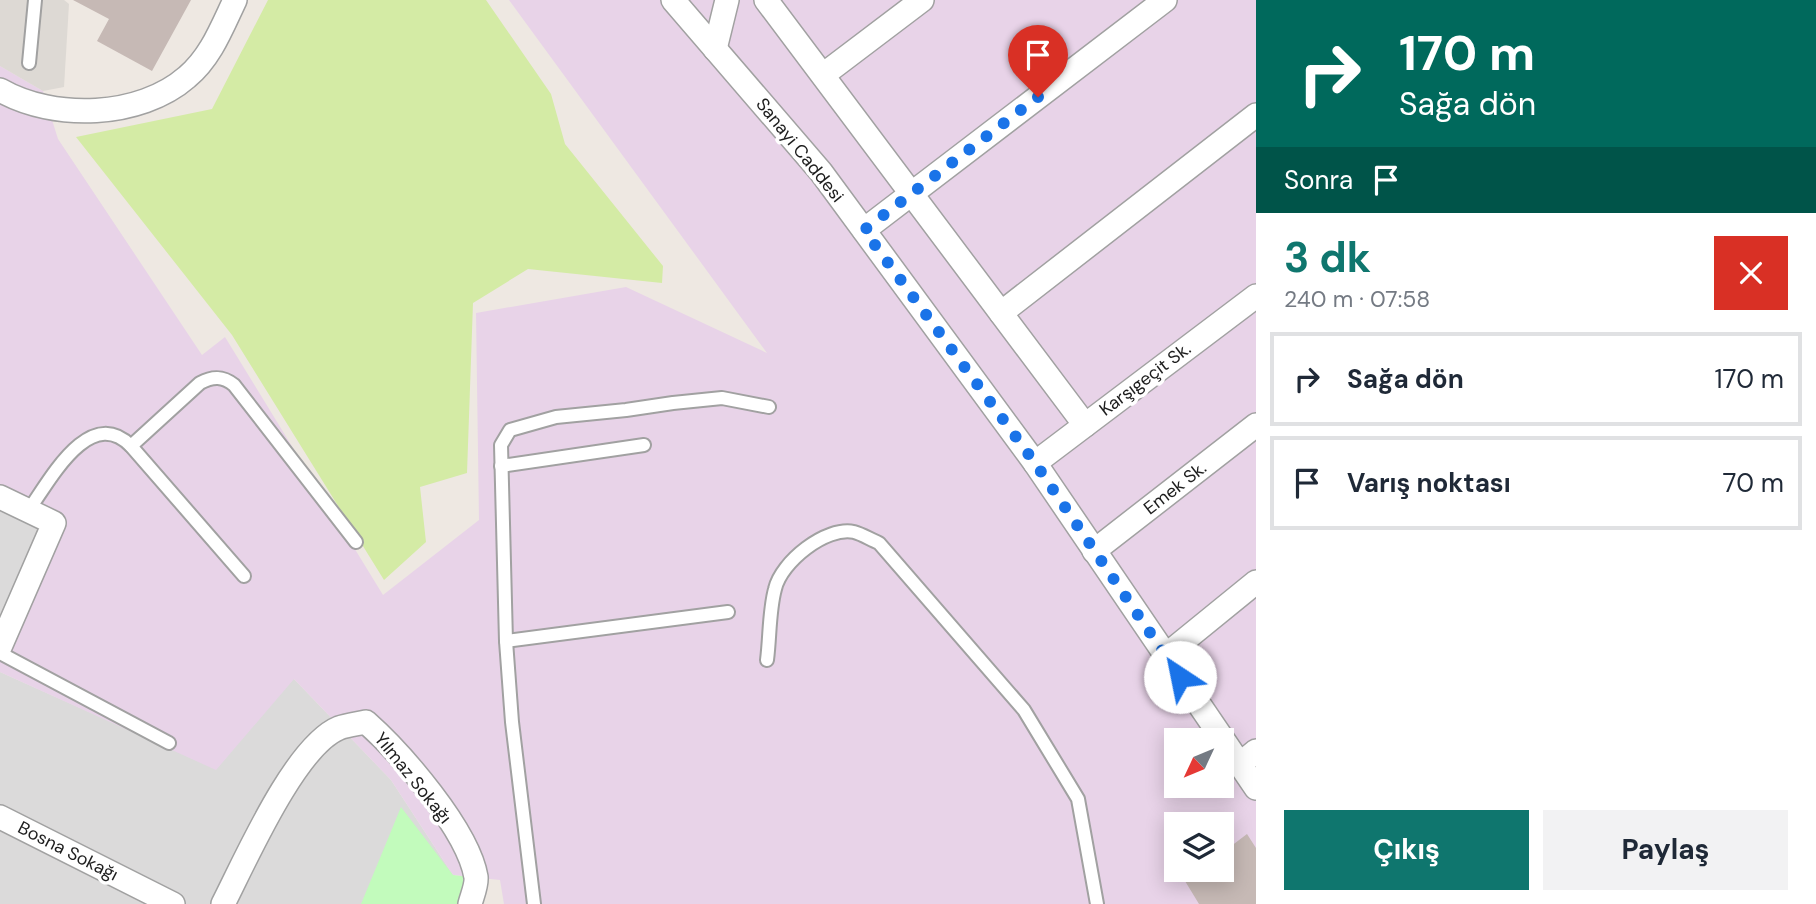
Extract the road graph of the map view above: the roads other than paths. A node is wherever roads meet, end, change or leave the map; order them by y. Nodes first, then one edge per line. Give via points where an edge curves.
1 (35, 0) edge
2 (235, 0) edge
3 (673, 0) edge
4 (727, 0) edge
5 (766, 0) edge
6 (922, 0) edge
7 (1164, 0) edge
8 (715, 49) junction
9 (29, 63) dead end
10 (823, 75) junction
11 (0, 90) edge
12 (1256, 115) edge
13 (911, 194) junction
14 (864, 230) junction
15 (1256, 296) edge
16 (1001, 313) junction
17 (769, 407) dead end
18 (1085, 425) junction
19 (1256, 425) edge
20 (644, 445) dead end
21 (131, 446) junction
22 (1035, 463) junction
23 (501, 466) junction
24 (0, 497) edge
25 (28, 511) junction
26 (356, 542) dead end
27 (1094, 551) junction
28 (244, 576) dead end
29 (1256, 582) edge
30 (728, 612) dead end
31 (506, 641) junction
32 (0, 647) edge
33 (0, 653) edge
34 (1165, 656) junction
35 (767, 660) dead end
36 (169, 743) dead end
37 (1247, 758) edge
38 (1256, 788) edge
39 (0, 817) edge
40 (173, 904) edge
41 (223, 904) edge
42 (470, 904) edge
43 (534, 904) edge
44 (1097, 904) edge

1 - 9 lane
2 - 11 street via 210,51 189,76 138,104 110,109 53,107
3 - 8 street, Sanayi Caddesi
4 - 8 street
5 - 10 street
6 - 10 street
7 - 13 street
8 - 14 street, Sanayi Caddesi via 821,172
10 - 13 street
12 - 16 street
13 - 14 street
13 - 16 street
14 - 22 street, Sanayi Caddesi
15 - 18 street, Karşıgeçit Sk.
16 - 18 street
17 - 23 lane via 722,398 556,417 510,429 501,445
18 - 22 street, Karşıgeçit Sk.
19 - 27 street, Emek Sk.
20 - 23 lane
21 - 25 lane via 112,434 94,434 61,466
21 - 26 lane via 200,383 223,378 234,385
21 - 28 lane
22 - 27 street, Sanayi Caddesi
23 - 31 lane
24 - 25 street
25 - 32 street via 54,523
27 - 34 street, Sanayi Caddesi
29 - 34 street
30 - 31 lane
31 - 43 lane
33 - 36 lane
34 - 37 street, Sanayi Caddesi
35 - 44 lane via 775,586 788,565 812,543 836,533 853,532 879,543 1024,710 1078,799
37 - 38 street, Sanayi Caddesi
39 - 40 street, Bosna Sokağı
41 - 42 street, Yılmaz Sokağı via 279,797 311,749 338,728 366,722 436,800 463,843 477,879

